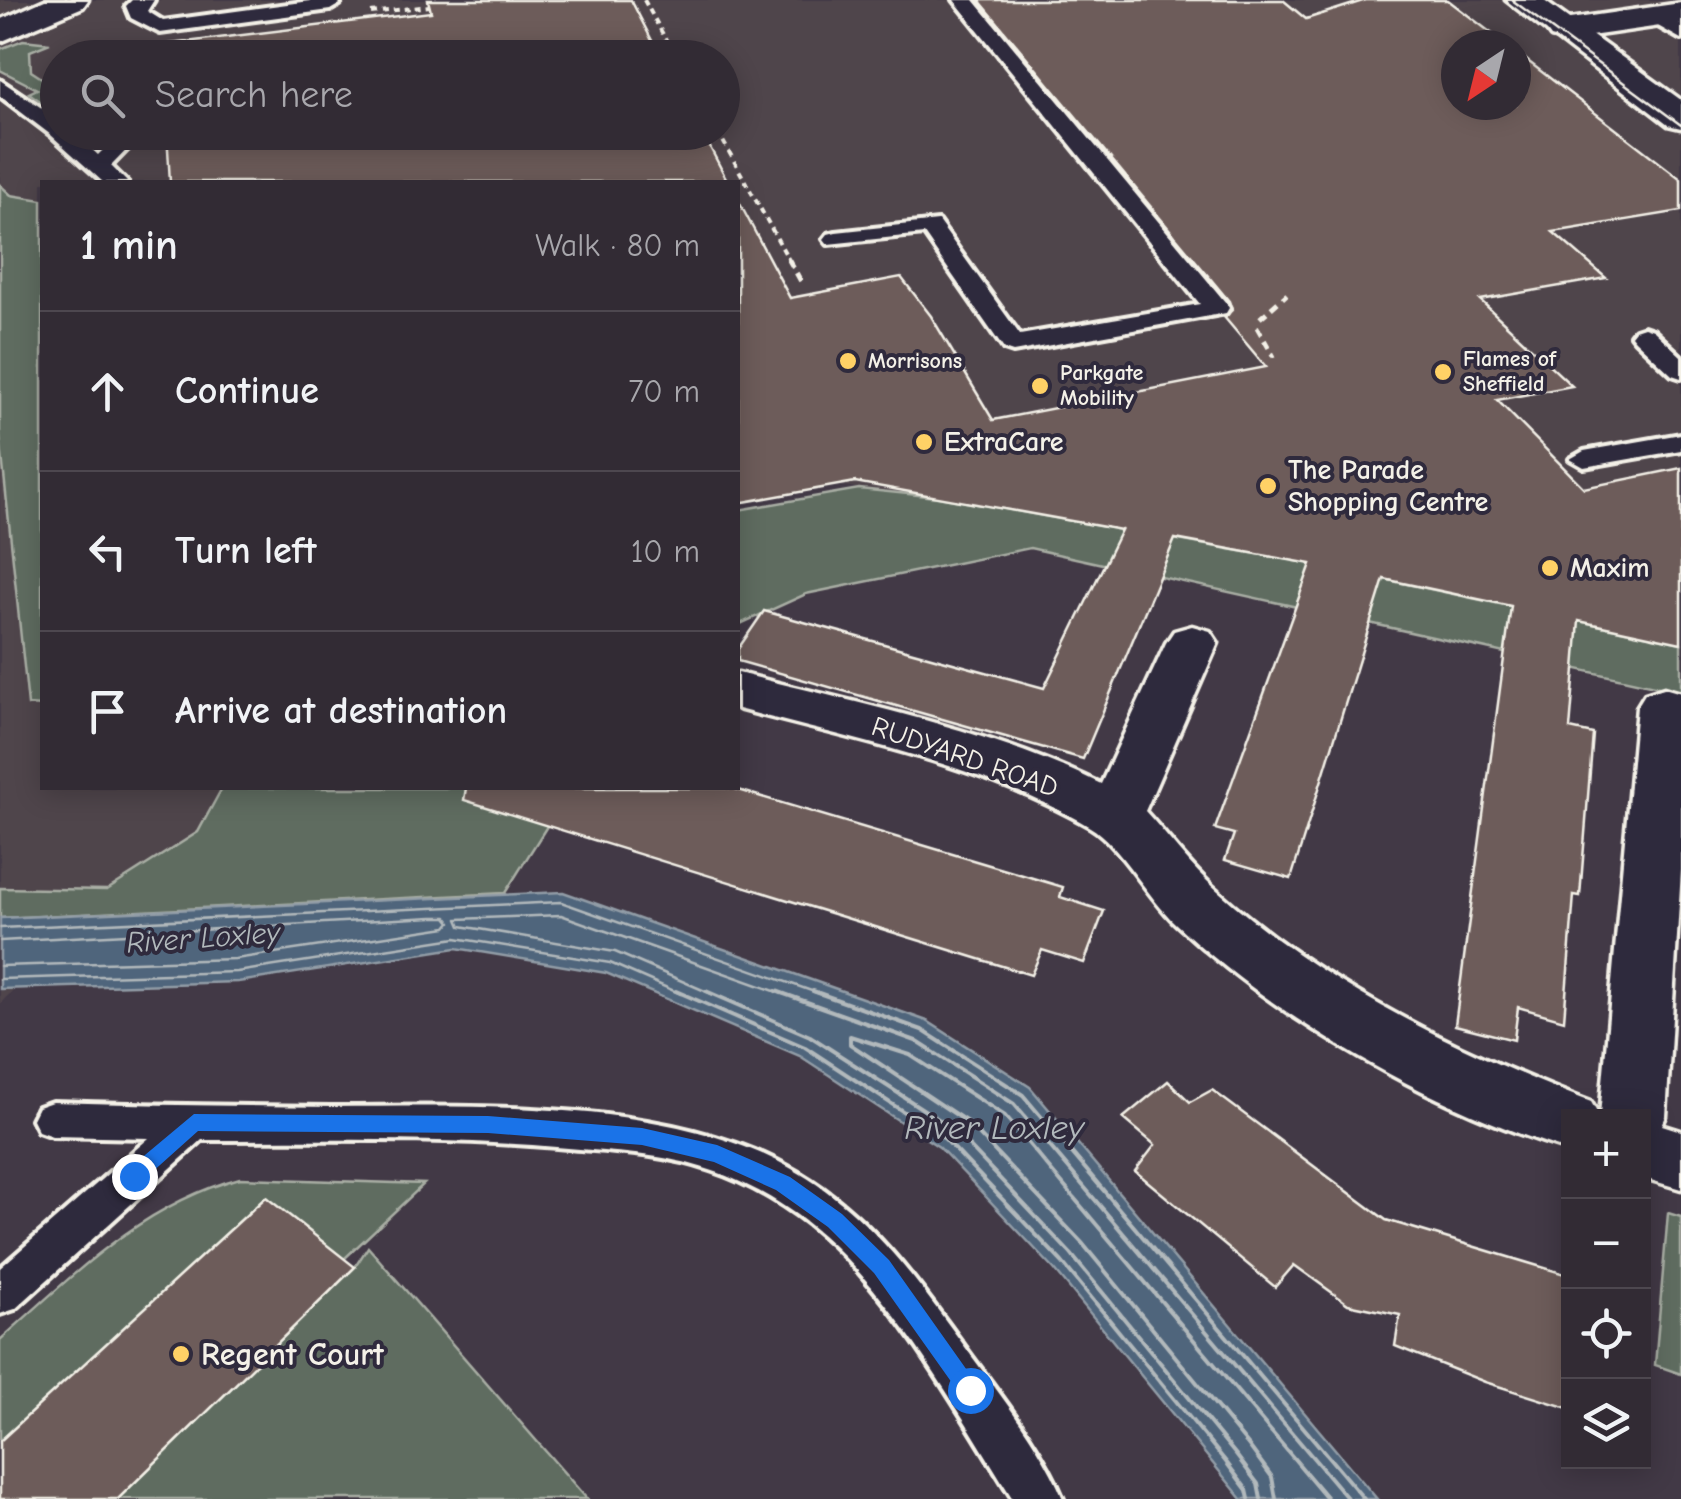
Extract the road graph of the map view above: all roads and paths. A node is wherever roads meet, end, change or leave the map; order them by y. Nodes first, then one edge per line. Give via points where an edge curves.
1 (72, 0) edge
2 (144, 0) edge
3 (644, 0) edge
4 (964, 0) edge
5 (1522, 0) edge
6 (335, 2) edge
7 (1673, 21) edge
8 (1563, 30) junction
9 (0, 32) edge
10 (666, 40) edge
11 (0, 86) edge
12 (1672, 103) edge
13 (40, 117) edge
14 (80, 150) edge
15 (115, 150) edge
16 (728, 150) edge
17 (98, 167) junction
18 (114, 180) edge
19 (836, 238) dead end
20 (803, 285) dead end
21 (1286, 294) dead end
22 (1644, 335) dead end
23 (1274, 356) dead end
24 (1681, 370) edge
25 (1681, 442) edge
26 (1584, 459) dead end
27 (1192, 643) dead end
28 (740, 691) edge
29 (1664, 707) dead end
30 (1115, 815) junction
31 (1634, 1109) edge
32 (52, 1119) dead end
33 (1561, 1119) edge
34 (194, 1122) junction
35 (1651, 1151) edge
36 (1681, 1160) edge
37 (0, 1295) edge
38 (1040, 1499) edge

1 - 9 street
2 - 6 lane via 138,14 160,27
3 - 10 path
4 - 19 lane via 1217,308 1013,344 930,226
5 - 8 street
7 - 8 street
8 - 12 street
11 - 13 lane
14 - 17 lane
15 - 17 lane
16 - 20 path
17 - 18 lane
21 - 23 path via 1254,323
22 - 24 lane
25 - 26 lane
27 - 30 street
28 - 30 street, RUDYARD ROAD via 1041,778
29 - 31 street
30 - 33 street, RUDYARD ROAD via 1196,906 1317,1000 1469,1084
32 - 34 lane
34 - 37 lane
34 - 38 lane via 488,1124 642,1136 717,1154 767,1176 835,1220 881,1266
35 - 36 street

